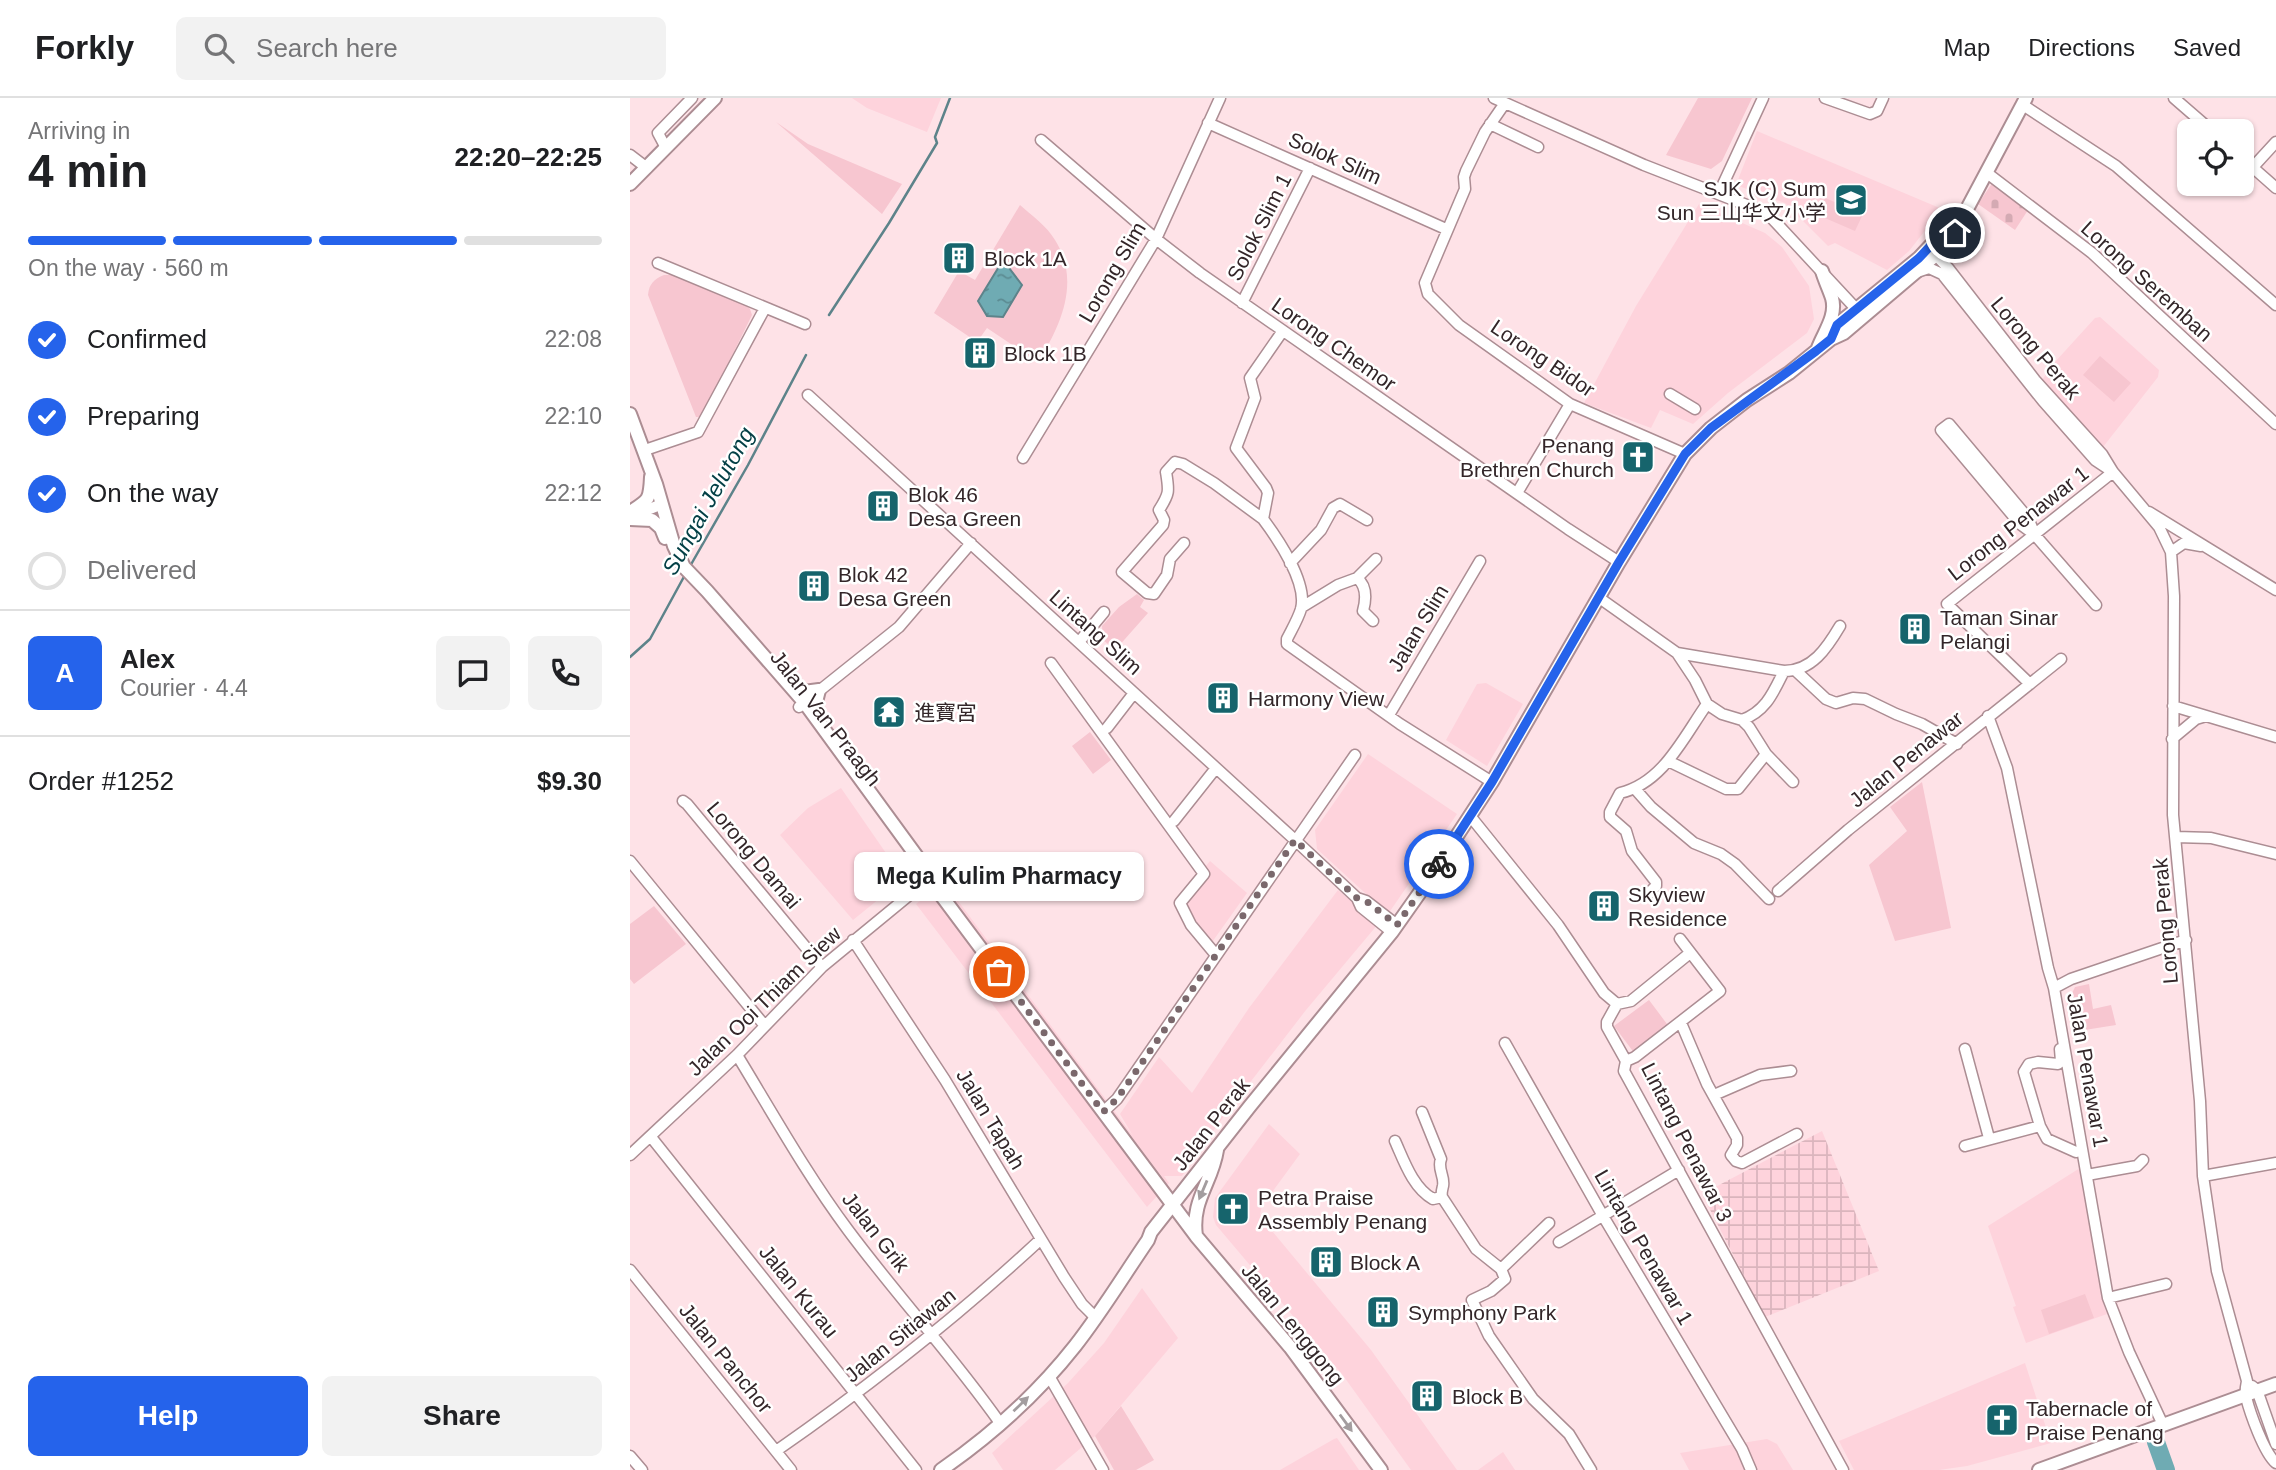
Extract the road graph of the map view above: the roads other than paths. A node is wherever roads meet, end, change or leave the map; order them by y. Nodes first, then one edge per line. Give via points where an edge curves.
1 (692, 98) edge
2 (715, 98) edge
3 (1220, 98) edge
4 (1494, 98) edge
5 (1763, 98) edge
6 (1825, 98) edge
7 (1883, 98) edge
8 (2174, 98) edge
9 (2024, 101) edge
10 (1505, 103) junction
11 (2198, 119) edge
12 (1208, 123) junction
13 (1490, 124) junction
14 (1041, 140) dead end
15 (2276, 142) edge
16 (666, 148) junction
17 (1538, 148) dead end
18 (630, 155) edge
19 (2254, 166) edge
20 (647, 168) junction
21 (1310, 168) junction
22 (2254, 168) edge
23 (1987, 173) junction
24 (630, 184) edge
25 (2276, 188) edge
26 (1719, 194) junction
27 (1446, 229) junction
28 (1156, 239) junction
29 (1932, 252) junction
30 (658, 263) dead end
31 (1822, 271) junction
32 (1917, 272) junction
33 (1242, 303) junction
34 (2276, 304) edge
35 (765, 308) junction
36 (1860, 313) junction
37 (805, 324) dead end
38 (1282, 332) junction
39 (1816, 351) junction
40 (1670, 394) dead end
41 (808, 395) dead end
42 (1570, 404) junction
43 (1695, 409) dead end
44 (630, 414) edge
45 (2276, 424) edge
46 (645, 450) junction
47 (1685, 454) junction
48 (1023, 458) dead end
49 (651, 468) junction
50 (2113, 472) junction
51 (1517, 493) junction
52 (662, 504) junction
53 (2146, 510) junction
54 (630, 512) edge
55 (630, 518) edge
56 (1263, 519) junction
57 (1367, 520) dead end
58 (2035, 535) junction
59 (1184, 542) dead end
60 (971, 543) junction
61 (2204, 547) junction
62 (2171, 552) junction
63 (1376, 559) dead end
64 (1480, 561) dead end
65 (1619, 562) junction
66 (1290, 563) junction
67 (686, 570) junction
68 (1357, 578) junction
69 (2276, 590) edge
70 (1598, 597) junction
71 (2096, 605) dead end
72 (1302, 607) junction
73 (1104, 612) dead end
74 (1373, 621) dead end
75 (1840, 626) dead end
76 (1079, 642) junction
77 (1677, 653) junction
78 (2061, 659) dead end
79 (1051, 663) dead end
80 (1784, 671) junction
81 (1796, 671) junction
82 (2030, 684) junction
83 (792, 688) junction
84 (819, 690) junction
85 (1135, 693) junction
86 (802, 704) junction
87 (1707, 704) junction
88 (2173, 706) junction
89 (1390, 715) junction
90 (1988, 716) junction
91 (2206, 716) junction
92 (818, 719) junction
93 (1742, 720) junction
94 (1107, 728) dead end
95 (2276, 737) edge
96 (2172, 740) junction
97 (1957, 744) junction
98 (1766, 754) junction
99 (1355, 755) dead end
100 (1668, 761) junction
101 (1216, 768) junction
102 (1492, 782) junction
103 (1793, 782) dead end
104 (1636, 790) junction
105 (682, 801) dead end
106 (1471, 817) junction
107 (1174, 821) dead end
108 (2176, 836) junction
109 (1295, 840) junction
110 (2276, 854) edge
111 (630, 861) edge
112 (929, 879) junction
113 (1779, 891) dead end
114 (1645, 897) dead end
115 (1769, 899) dead end
116 (1394, 928) junction
117 (853, 940) junction
118 (1680, 940) dead end
119 (2186, 940) junction
120 (1690, 953) junction
121 (1216, 956) junction
122 (822, 967) junction
123 (2054, 988) junction
124 (1617, 1004) junction
125 (1681, 1023) junction
126 (765, 1026) junction
127 (1504, 1043) dead end
128 (1965, 1049) dead end
129 (737, 1055) junction
130 (1626, 1061) junction
131 (1791, 1071) dead end
132 (1714, 1095) junction
133 (1103, 1112) junction
134 (1422, 1112) dead end
135 (2040, 1126) junction
136 (1797, 1134) dead end
137 (651, 1137) junction
138 (1989, 1138) junction
139 (1395, 1141) dead end
140 (1218, 1146) junction
141 (1965, 1146) dead end
142 (2077, 1152) dead end
143 (630, 1155) edge
144 (2143, 1160) dead end
145 (2276, 1163) edge
146 (1679, 1170) junction
147 (2087, 1175) junction
148 (2203, 1176) junction
149 (1442, 1197) junction
150 (1175, 1209) junction
151 (1603, 1216) junction
152 (1549, 1223) dead end
153 (1196, 1236) junction
154 (1041, 1239) junction
155 (1559, 1242) dead end
156 (1501, 1269) junction
157 (630, 1270) edge
158 (2166, 1284) dead end
159 (2108, 1298) junction
160 (1095, 1317) junction
161 (933, 1335) junction
162 (1049, 1376) junction
163 (2276, 1384) edge
164 (2250, 1389) junction
165 (857, 1395) junction
166 (2271, 1417) edge
167 (1000, 1423) junction
168 (2163, 1425) junction
169 (2276, 1444) edge
170 (776, 1451) junction
171 (630, 1456) edge
172 (2276, 1463) edge
173 (2067, 1466) edge
174 (946, 1468) edge
175 (642, 1470) edge
176 (792, 1470) edge
177 (916, 1470) edge
178 (1103, 1470) edge
179 (1381, 1470) edge
180 (1591, 1470) edge
181 (1751, 1470) edge
182 (1843, 1470) edge
183 (2039, 1470) edge

1 - 16 street via 658,133
2 - 16 main road
3 - 12 street, Lorong Slim
4 - 10 street
5 - 26 street
6 - 7 street via 1870,114 1877,111
8 - 11 street
9 - 23 main road, Jalan Perak
9 - 34 street via 2116,166
10 - 13 street
10 - 26 street
12 - 21 street, Solok Slim
12 - 28 street, Lorong Slim
13 - 17 street
13 - 27 street via 1466,171 1465,189
14 - 28 street, Lorong Chemor
15 - 19 street
16 - 20 main road
18 - 20 street
20 - 24 main road
21 - 27 street, Solok Slim
21 - 33 street, Solok Slim 1
22 - 25 street
23 - 29 main road, Jalan Perak via 1967,209
23 - 45 street, Lorong Seremban via 2092,253
26 - 31 street via 1766,213
27 - 42 street, Lorong Bidor via 1425,283 1428,294 1459,325
28 - 33 street, Lorong Chemor
28 - 48 street, Lorong Slim
29 - 32 main road, Jalan Perak
29 - 36 main road, Jalan Perak
29 - 50 street, Lorong Perak
30 - 35 street
31 - 36 street
31 - 39 main road via 1833,312
32 - 36 main road, Jalan Perak
32 - 50 street, Lorong Perak via 1929,268 1942,274 2043,401 2095,460
33 - 38 street, Lorong Chemor
35 - 37 street
35 - 46 street via 698,432
36 - 39 main road, Jalan Perak via 1837,325 1831,339
38 - 51 street, Lorong Chemor
38 - 56 street via 1250,378 1255,398 1236,448 1268,493
39 - 47 main road, Jalan Perak via 1711,428
40 - 43 street
41 - 60 street, Lintang Slim
42 - 47 street, Lorong Bidor
42 - 51 street
44 - 46 main road, Jalan Van Praagh
46 - 49 main road, Jalan Van Praagh
47 - 65 main road, Jalan Perak
49 - 52 main road, Jalan Van Praagh
49 - 54 main road via 649,498
50 - 53 street, Lorong Perak
50 - 58 street, Lorong Penawar 1
51 - 65 street, Lorong Chemor
52 - 55 street
52 - 67 main road, Jalan Van Praagh
53 - 61 street
53 - 62 street, Lorong Perak
55 - 67 main road via 658,523
56 - 59 street via 1214,483 1175,462 1166,472 1170,486 1159,510 1163,525 1122,572 1154,594 1167,575 1170,559
56 - 66 street
57 - 66 street via 1340,504
58 - 58 street via 2020,524 1941,430 1949,424 2028,519
58 - 71 street
58 - 82 street, Lorong Penawar 1 via 1947,604
60 - 76 street, Lintang Slim
60 - 84 street via 899,627
61 - 62 street via 2184,543
61 - 69 street
62 - 88 street, Lorong Perak
63 - 68 street
64 - 89 street, Jalan Slim
65 - 70 main road, Jalan Perak
66 - 72 street via 1300,585
67 - 83 main road, Jalan Van Praagh
67 - 86 main road, Jalan Van Praagh via 701,594
68 - 72 street
68 - 74 street via 1365,594 1363,611
70 - 77 street
70 - 102 main road, Jalan Perak
72 - 89 street via 1287,643
73 - 76 street
75 - 81 street via 1826,649
76 - 85 street, Lintang Slim
77 - 80 street
77 - 87 street
78 - 82 street, Jalan Penawar
79 - 121 street via 1204,874 1182,899 1181,907
80 - 81 street
80 - 93 street via 1761,711
81 - 97 street via 1826,699 1836,703 1865,699
82 - 90 street, Jalan Penawar
83 - 84 main road
83 - 86 main road, Jalan Van Praagh
84 - 86 street
84 - 92 main road
85 - 94 street
85 - 101 street, Lintang Slim
86 - 92 main road, Jalan Van Praagh
86 - 112 main road, Jalan Van Praagh via 919,874
87 - 93 street
87 - 100 street
88 - 91 street
88 - 96 street, Lorong Perak
89 - 102 street
90 - 97 street, Jalan Penawar
90 - 123 street, Jalan Penawar 1 via 2007,768
91 - 95 street
91 - 96 street
92 - 112 main road, Jalan Van Praagh
93 - 98 street
96 - 108 street, Lorong Perak
97 - 113 street, Jalan Penawar
98 - 100 street via 1738,789 1726,789
98 - 103 street
99 - 109 street
100 - 104 street
101 - 107 street
101 - 109 street, Lintang Slim
102 - 106 main road, Jalan Perak
104 - 114 street via 1620,793 1609,815 1626,831 1632,851 1656,882
104 - 115 street via 1694,842 1735,864
105 - 122 street, Lorong Damai
106 - 116 main road, Jalan Perak
106 - 124 street
108 - 110 street via 2211,838
108 - 119 street, Lorong Perak
109 - 116 street, Lintang Slim via 1362,906
109 - 121 street
111 - 126 street
112 - 117 street, Jalan Ooi Thiam Siew
112 - 133 main road, Jalan Van Praagh
116 - 140 main road, Jalan Perak
117 - 122 street, Jalan Ooi Thiam Siew
117 - 154 street, Jalan Tapah
118 - 120 street
119 - 123 street
119 - 148 street, Lorong Perak
120 - 124 street via 1631,1001
120 - 125 street via 1720,991
121 - 133 street via 1117,1099
122 - 126 street, Jalan Ooi Thiam Siew
123 - 135 street via 2050,995 2061,1061 2029,1064 2025,1072
123 - 147 street, Jalan Penawar 1
124 - 130 street, Lintang Penawar 3 via 1607,1027
125 - 130 street
125 - 132 street
126 - 129 street, Jalan Ooi Thiam Siew
127 - 151 street, Lintang Penawar 1
128 - 138 street
129 - 137 street, Jalan Ooi Thiam Siew
129 - 161 street, Jalan Grik via 821,1193
130 - 146 street, Lintang Penawar 3 via 1624,1071
131 - 132 street via 1759,1075
132 - 136 street via 1738,1142 1731,1152 1735,1161 1741,1163
133 - 150 main road, Jalan Van Praagh
134 - 149 street via 1441,1160
135 - 138 street
135 - 142 street via 2049,1142
137 - 143 street, Jalan Ooi Thiam Siew
137 - 165 street, Jalan Kurau
138 - 141 street
139 - 149 street via 1424,1193 1433,1199
140 - 150 main road, Jalan Perak
140 -> 153 main road via 1196,1205
144 - 147 street via 2137,1166
145 - 148 street
146 - 151 street
146 - 182 street, Lintang Penawar 3
147 - 159 street, Jalan Penawar 1
148 - 164 street, Lorong Perak via 2217,1271
149 - 156 street via 1476,1249
150 - 153 main road, Jalan Lenggong
150 - 160 main road, Jalan Perak via 1151,1232
151 - 155 street
151 - 181 street, Lintang Penawar 1
152 - 156 street
153 -> 179 main road, Jalan Lenggong via 1290,1347
154 - 160 street, Jalan Tapah
154 - 161 street, Jalan Sitiawan
156 - 180 street via 1506,1279 1472,1300 1489,1336 1533,1399 1569,1434
157 - 170 street, Jalan Panchor
158 - 159 street
159 - 168 street, Jalan Penawar 1
160 - 162 main road, Jalan Perak
161 - 165 street, Jalan Sitiawan
161 - 167 street, Jalan Grik
167 -> 162 main road, Jalan Perak
162 - 178 street
163 - 164 main road
164 - 166 street
164 - 168 main road
164 - 172 street via 2261,1437
165 - 170 street, Jalan Sitiawan
165 - 177 street, Jalan Kurau
166 - 169 street
167 - 174 main road, Jalan Perak
168 - 173 main road
170 - 176 street, Jalan Panchor
171 - 175 street
173 - 183 main road

